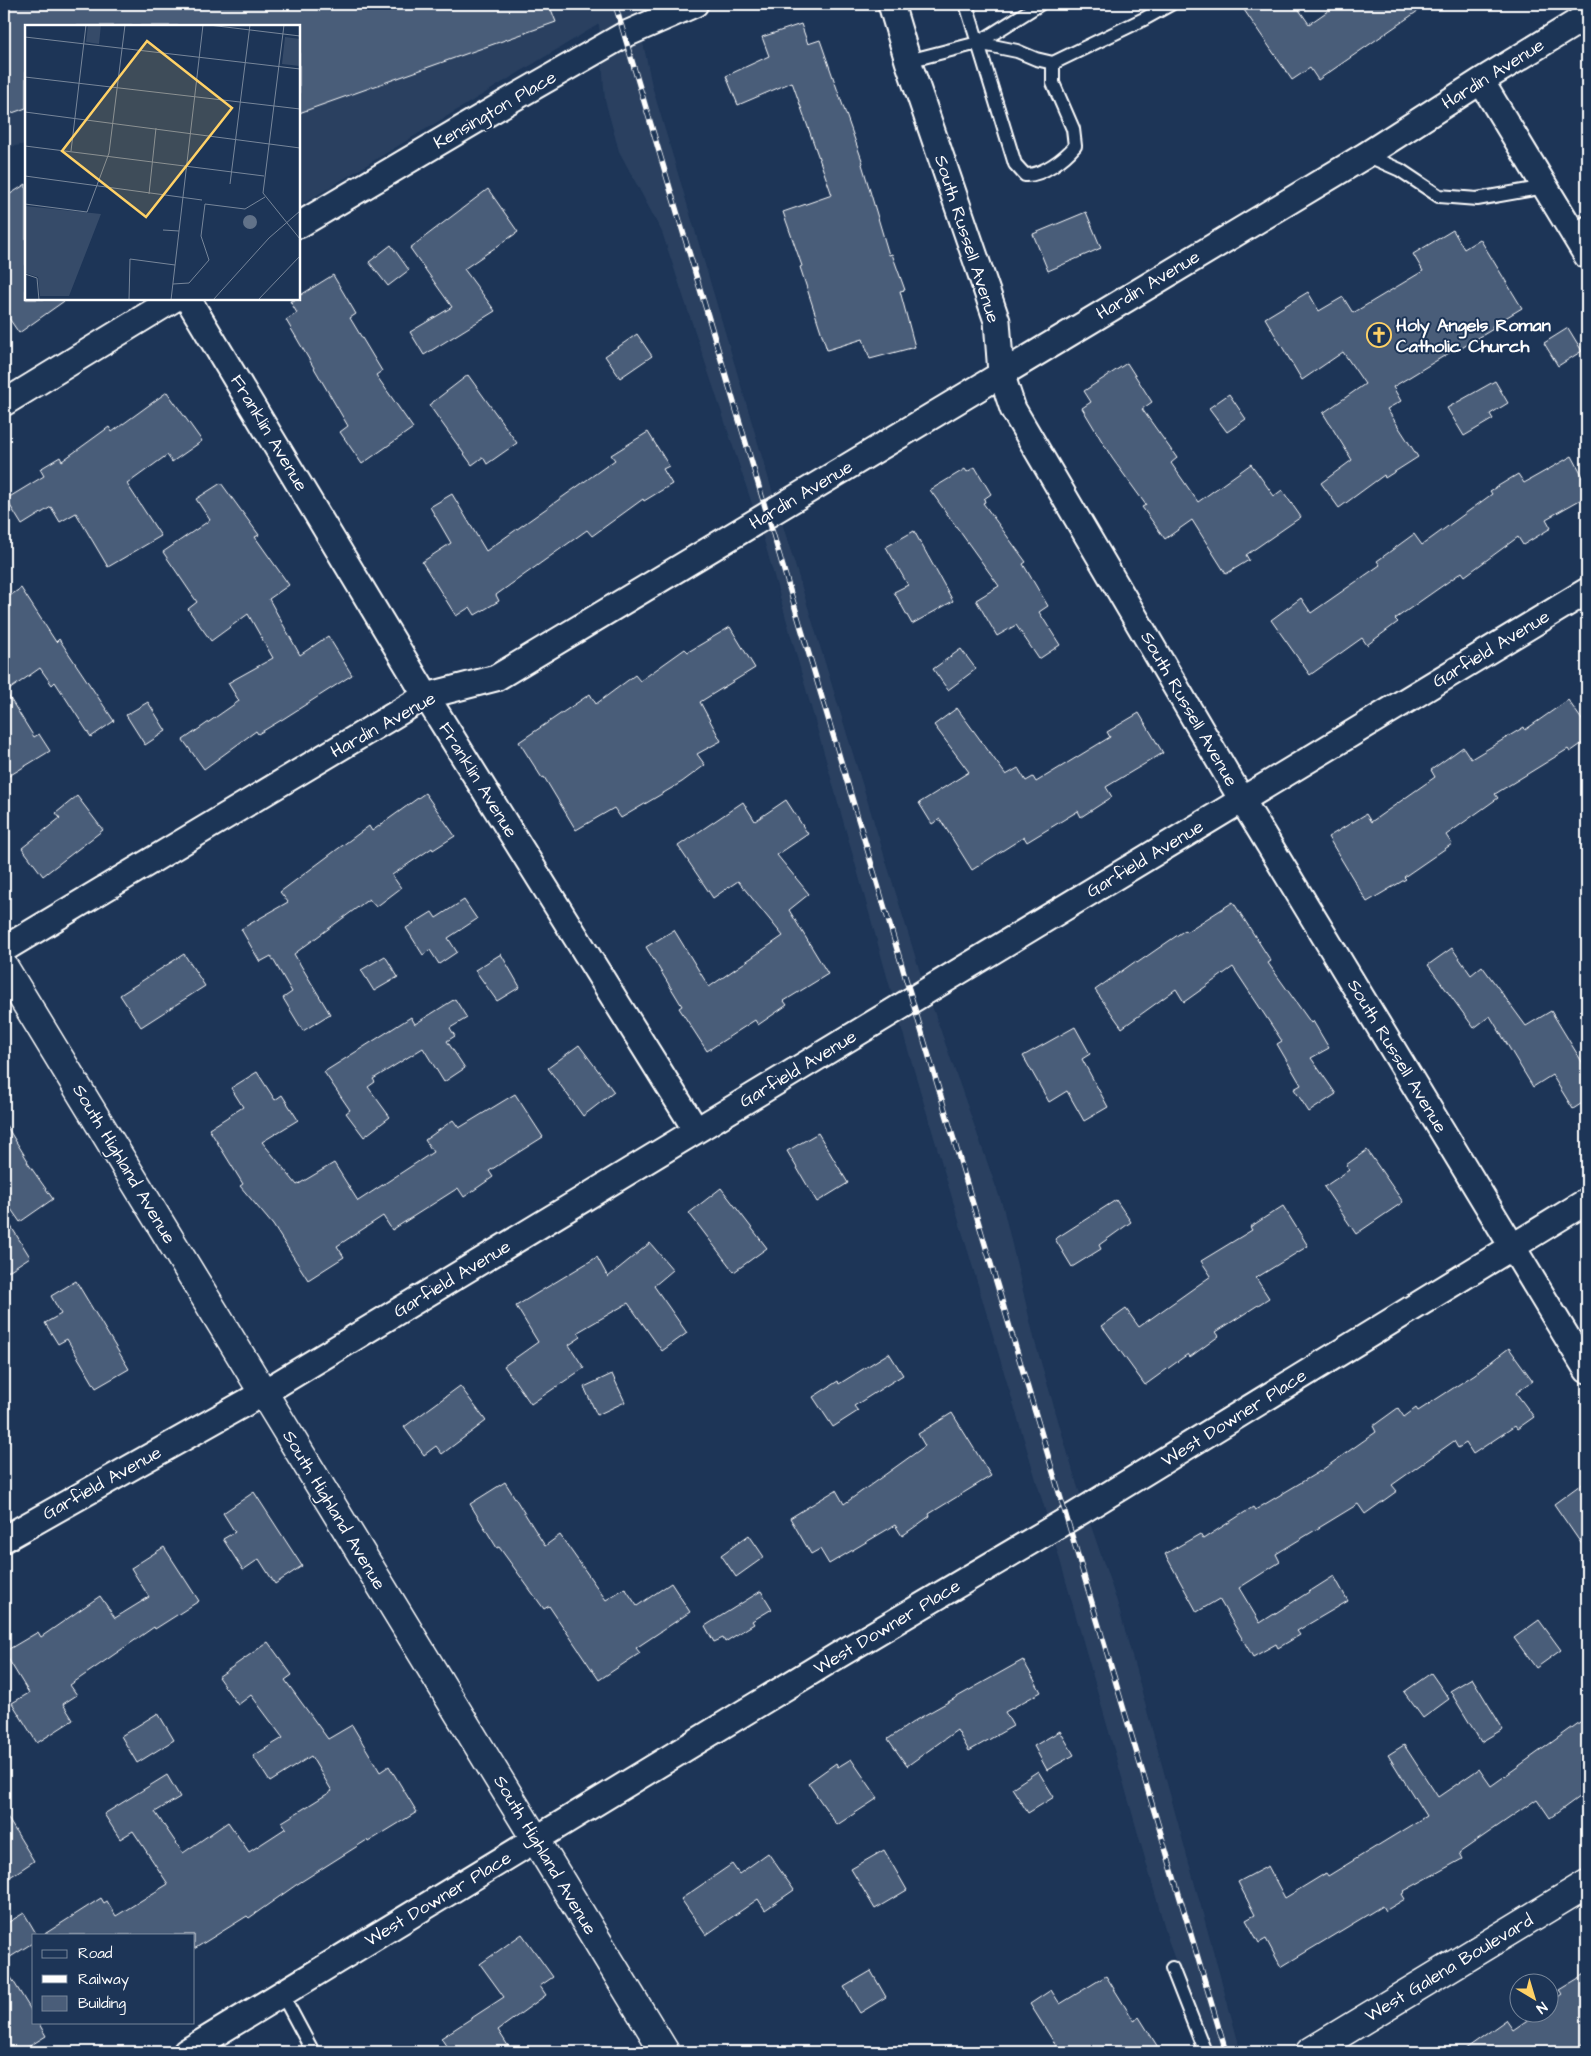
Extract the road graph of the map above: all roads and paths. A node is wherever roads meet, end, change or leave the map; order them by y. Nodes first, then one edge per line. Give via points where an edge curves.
1 (696, 4) edge
2 (891, 4) edge
3 (966, 4) edge
4 (1040, 4) edge
5 (1171, 4) edge
6 (1587, 16) edge
7 (978, 43) junction
8 (908, 61) junction
9 (1053, 63) junction
10 (1480, 81) junction
11 (1366, 155) junction
12 (1546, 187) junction
13 (300, 224) edge
14 (1580, 226) edge
15 (1587, 256) edge
16 (172, 300) edge
17 (189, 300) edge
18 (1001, 373) junction
19 (4, 404) edge
20 (1587, 590) edge
21 (426, 696) junction
22 (1242, 800) junction
23 (4, 949) edge
24 (4, 967) edge
25 (696, 1130) junction
26 (1587, 1201) edge
27 (1512, 1246) junction
28 (1587, 1370) edge
29 (263, 1393) junction
30 (4, 1539) edge
31 (536, 1840) junction
32 (1587, 1884) edge
33 (1172, 1968) dead end
34 (282, 1994) junction
35 (186, 2052) edge
36 (314, 2052) edge
37 (665, 2052) edge
38 (1205, 2052) edge
39 (1310, 2052) edge

1 - 13 street, Kensington Place via 624,35
2 - 8 street, South Russell Avenue
3 - 7 lane
4 - 7 lane
5 - 9 lane
6 - 10 street, Hardin Avenue
7 - 8 lane
7 - 9 lane
7 - 9 lane via 1015,164 1025,175 1033,176 1040,172 1075,146 1072,129 1054,83
8 - 18 street, South Russell Avenue via 997,321
10 - 11 street, Hardin Avenue
10 - 12 street
11 - 12 lane via 1400,170 1439,196 1477,199
11 - 18 street, Hardin Avenue
12 - 14 street
14 - 15 street
16 - 19 street
17 - 21 street, Franklin Avenue
18 - 21 street, Hardin Avenue via 496,678
18 - 22 street, South Russell Avenue via 1013,409
20 - 22 street, Garfield Avenue
21 - 23 street, Hardin Avenue
21 - 25 street, Franklin Avenue
22 - 25 street, Garfield Avenue
22 - 27 street, South Russell Avenue
24 - 29 street, South Highland Avenue
25 - 29 street, Garfield Avenue
26 - 27 street, West Downer Place
27 - 28 street, South Russell Avenue
27 - 31 street, West Downer Place via 1067,1520
29 - 30 street, Garfield Avenue
29 - 31 street, South Highland Avenue
31 - 34 street, West Downer Place
31 - 37 street, South Highland Avenue
32 - 39 street, West Galena Boulevard
33 - 38 lane
34 - 35 street, West Downer Place
34 - 36 lane

